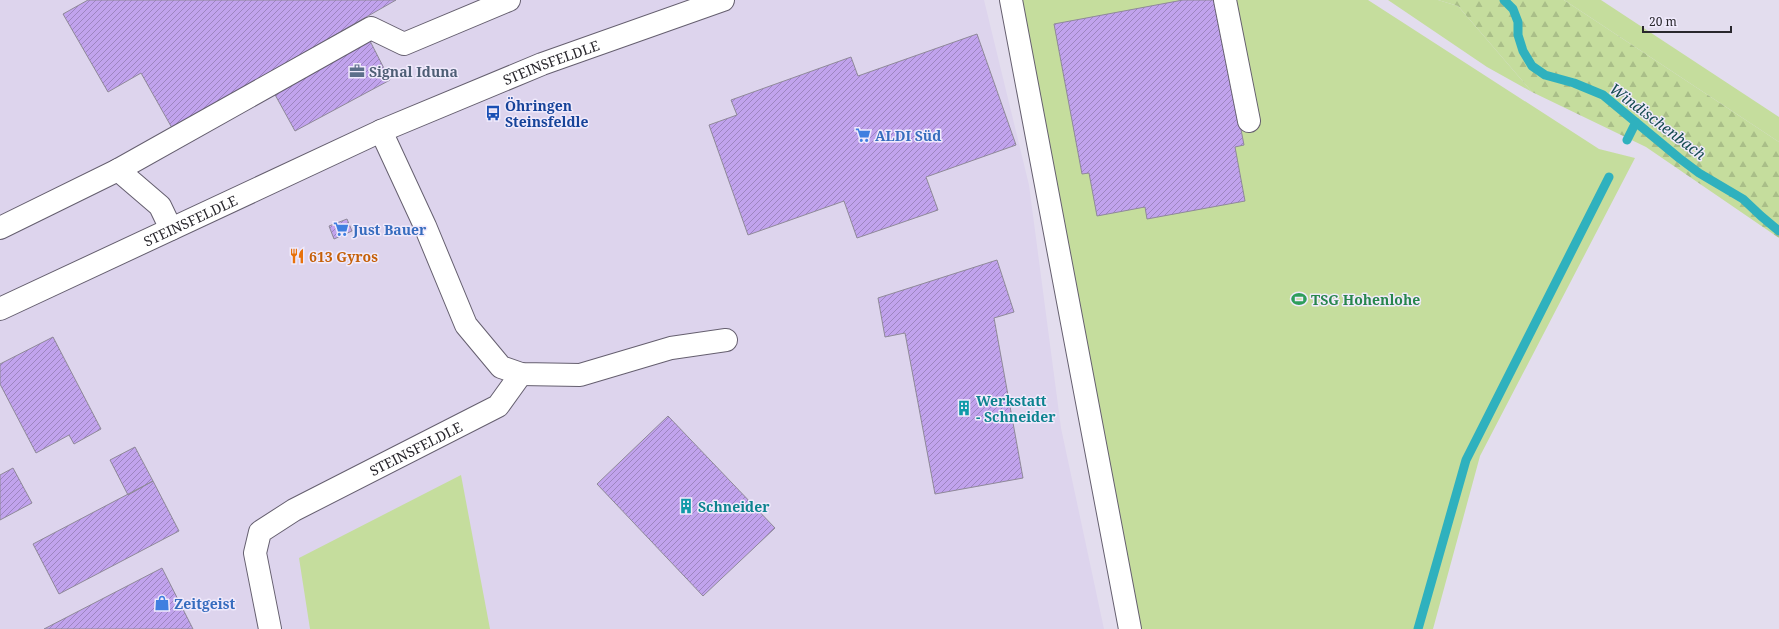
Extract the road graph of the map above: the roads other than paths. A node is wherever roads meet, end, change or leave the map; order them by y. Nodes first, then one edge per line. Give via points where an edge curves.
1 (509, 0) edge
2 (723, 0) edge
3 (1011, 0) edge
4 (1225, 0) edge
5 (698, 4) edge
6 (1249, 121) dead end
7 (381, 131) junction
8 (118, 170) junction
9 (0, 228) edge
10 (171, 229) junction
11 (0, 309) edge
12 (726, 340) dead end
13 (521, 374) junction
14 (270, 629) edge
15 (1130, 629) edge

1 - 8 street via 404,44 371,28
2 - 5 street, STEINSFELDLE
3 - 15 street
4 - 6 street
5 - 7 street, STEINSFELDLE via 542,64
7 - 10 street, STEINSFELDLE
7 - 13 street via 466,325 501,367
8 - 9 street
8 - 10 street via 160,206
10 - 11 street, STEINSFELDLE
12 - 13 street via 671,348 580,375
13 - 14 street, STEINSFELDLE via 498,406 294,510 260,532 255,553

